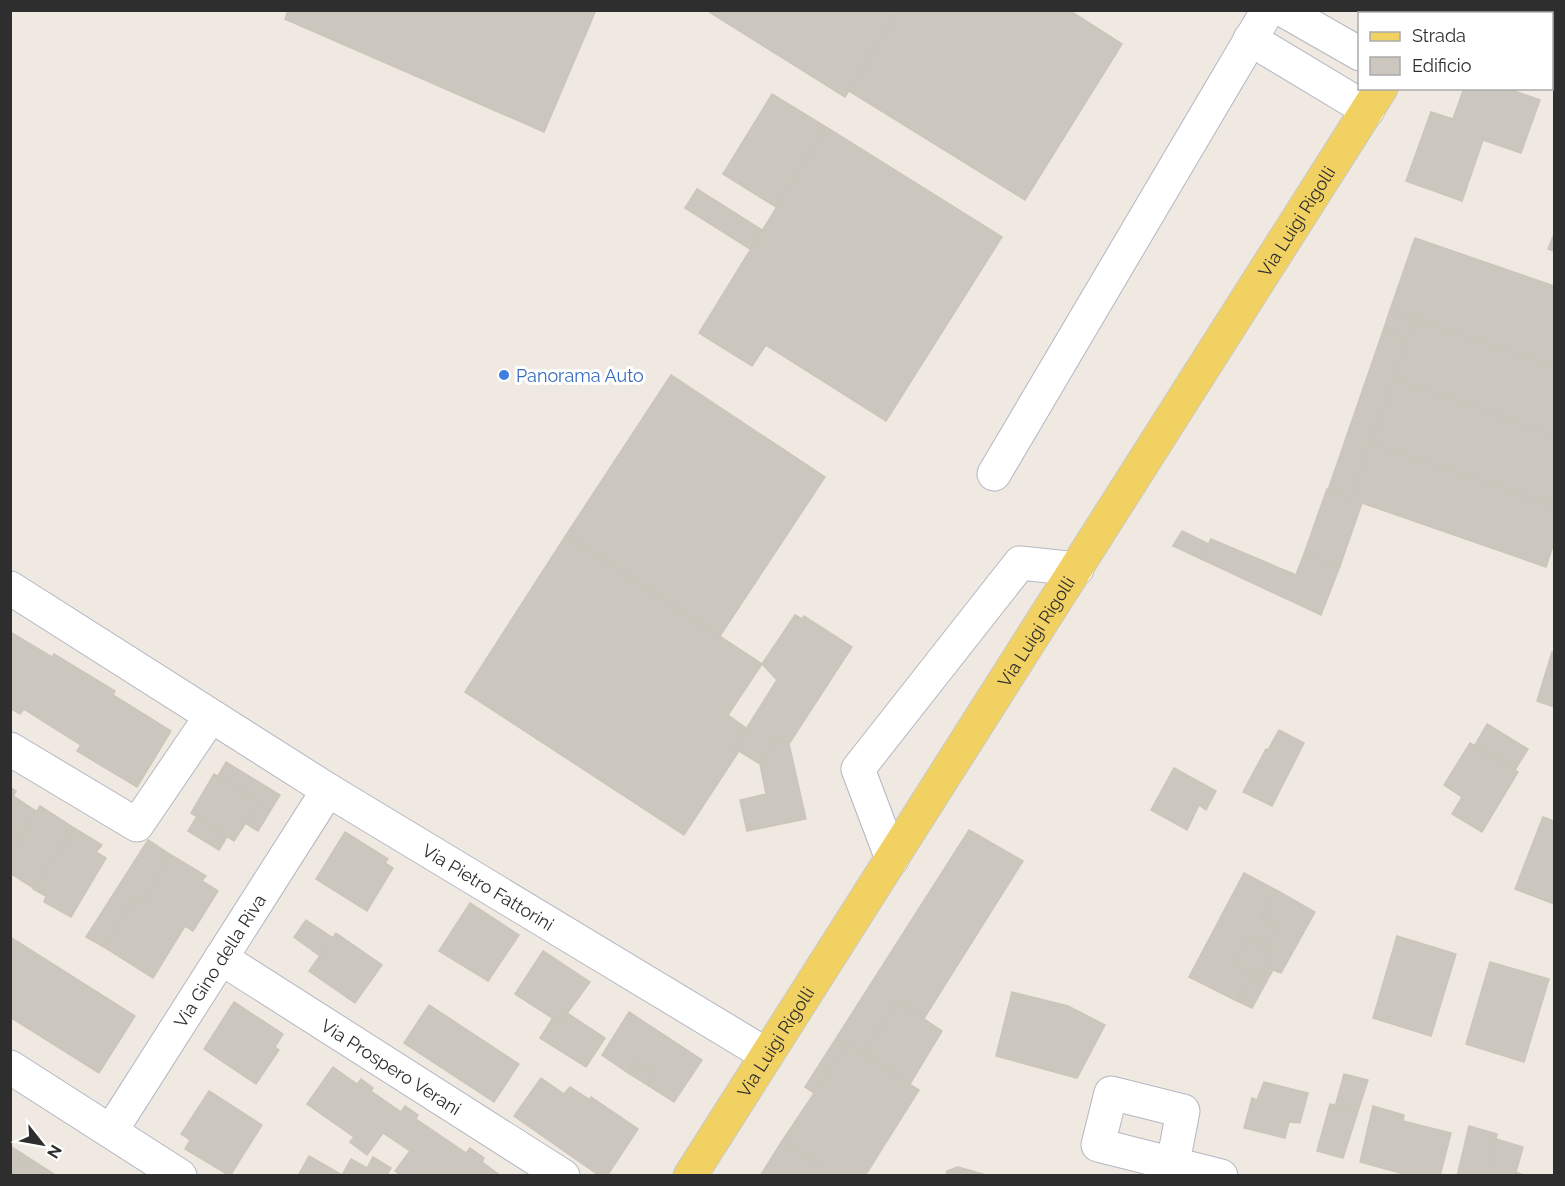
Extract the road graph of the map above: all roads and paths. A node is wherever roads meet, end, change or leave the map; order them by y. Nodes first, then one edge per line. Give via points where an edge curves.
1 (1268, 10) edge
2 (1283, 10) edge
3 (1250, 39) junction
4 (1358, 53) edge
5 (1375, 99) edge
6 (994, 474) dead end
7 (1077, 569) junction
8 (10, 588) edge
9 (212, 716) junction
10 (10, 748) edge
11 (328, 790) junction
12 (892, 859) junction
13 (221, 958) junction
14 (767, 1055) junction
15 (10, 1067) edge
16 (111, 1131) junction
17 (1173, 1163) dead end
18 (180, 1176) edge
19 (563, 1176) edge
20 (690, 1176) edge
21 (1221, 1176) edge

1 - 3 street
2 - 4 street
3 - 5 street
3 - 6 street
5 - 7 main road, Via Luigi Rigolli
7 - 12 main road, Via Luigi Rigolli
7 - 12 street via 1020,563 858,769
8 - 9 street, Via Pietro Fattorini
9 - 10 street via 136,825
9 - 11 street, Via Pietro Fattorini
11 - 13 street, Via Gino della Riva
11 - 14 street, Via Pietro Fattorini
12 - 14 main road, Via Luigi Rigolli
13 - 16 street, Via Gino della Riva
13 - 19 street, Via Prospero Verani
14 - 20 main road, Via Luigi Rigolli
15 - 16 street
16 - 18 street
17 - 21 street

